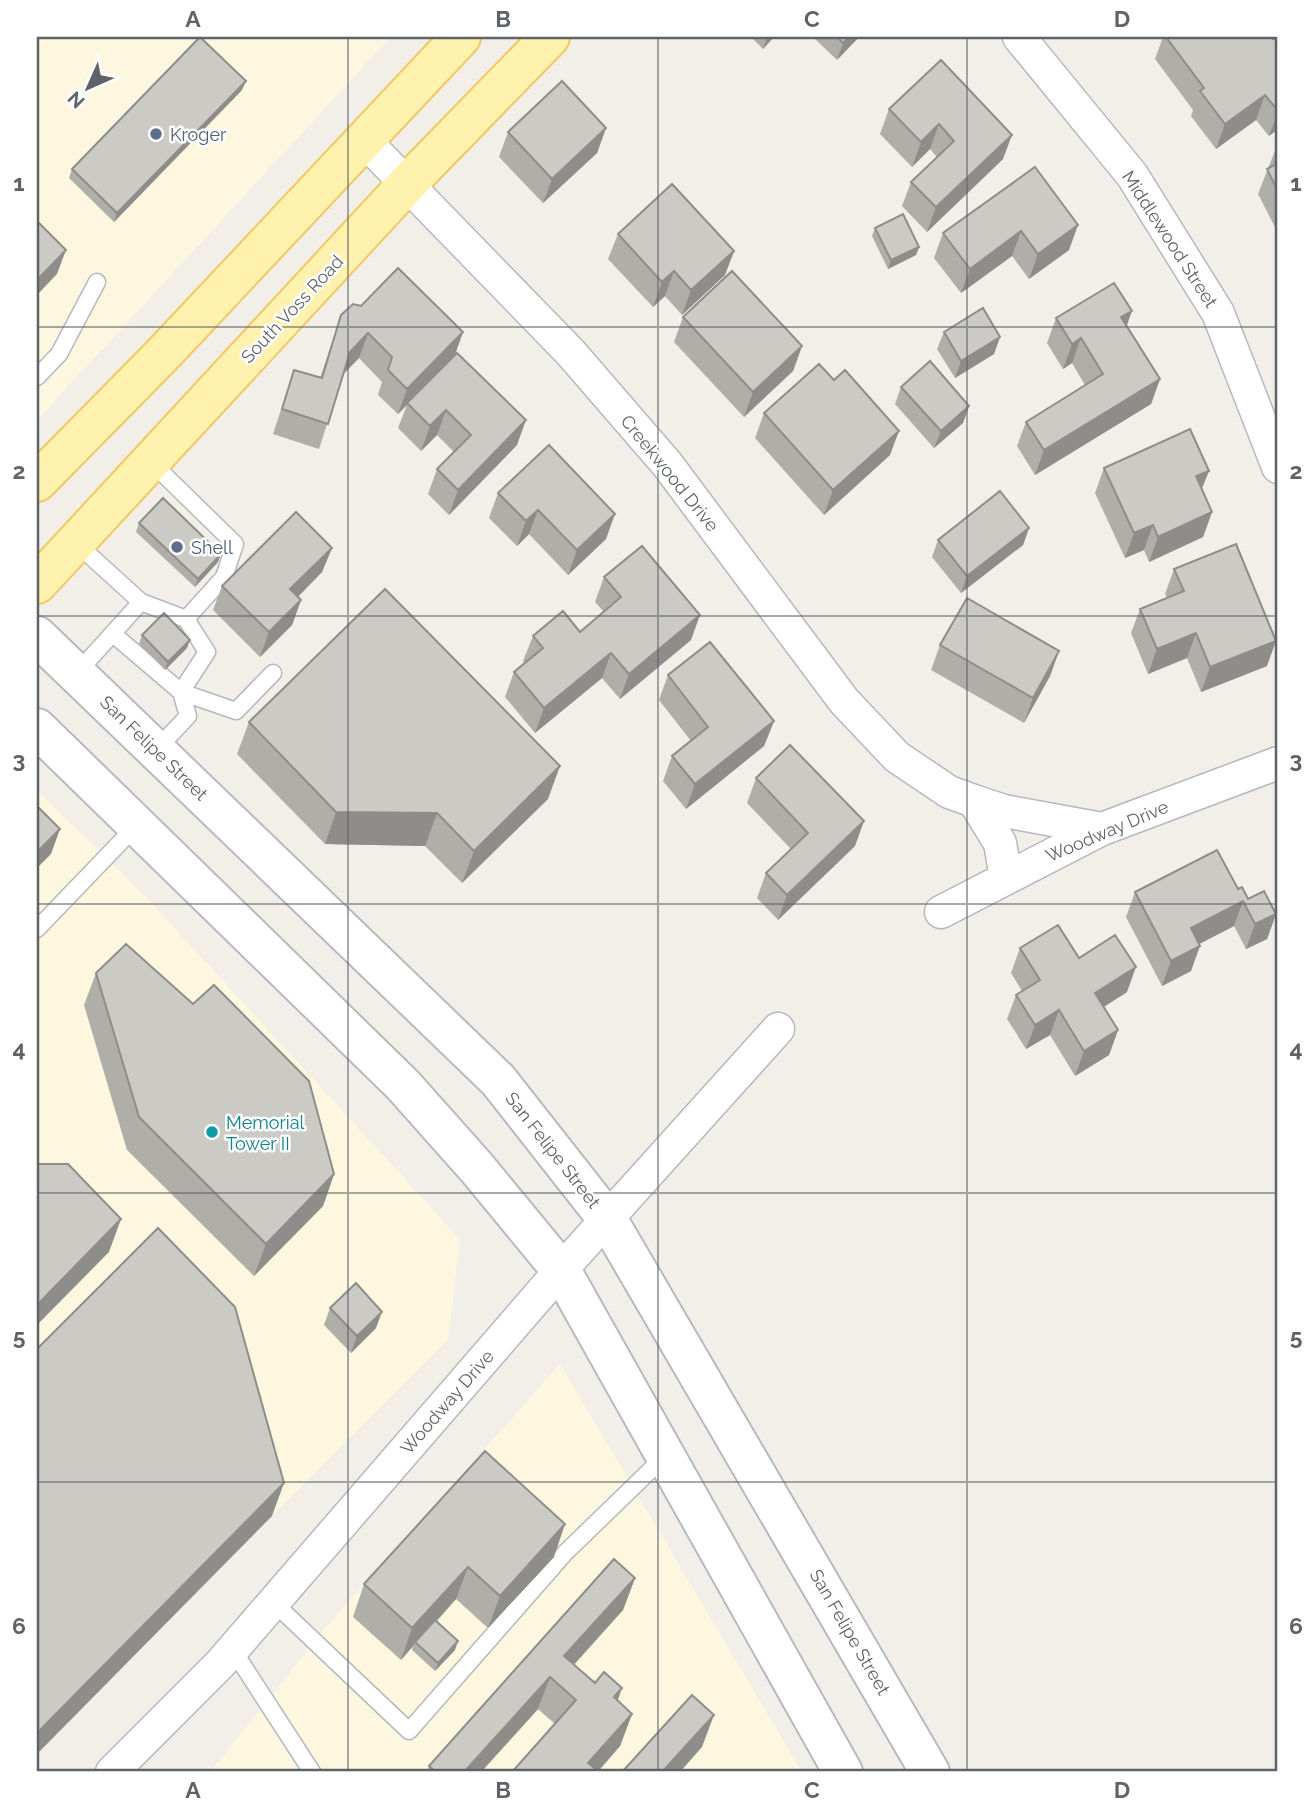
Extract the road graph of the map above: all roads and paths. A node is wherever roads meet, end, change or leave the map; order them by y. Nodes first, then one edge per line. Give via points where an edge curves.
1 (461, 37) edge
2 (550, 37) edge
3 (1019, 37) edge
4 (363, 139) junction
5 (407, 184) junction
6 (97, 282) dead end
7 (37, 377) edge
8 (150, 461) junction
9 (1278, 467) edge
10 (37, 482) edge
11 (75, 542) junction
12 (37, 584) edge
13 (141, 602) junction
14 (186, 619) junction
15 (113, 634) junction
16 (37, 636) edge
17 (273, 673) dead end
18 (76, 674) junction
19 (181, 692) junction
20 (37, 728) edge
21 (156, 750) junction
22 (1278, 764) edge
23 (974, 801) junction
24 (136, 825) junction
25 (1101, 830) junction
26 (1006, 877) junction
27 (941, 912) dead end
28 (37, 929) edge
29 (778, 1029) dead end
30 (608, 1220) junction
31 (561, 1270) junction
32 (664, 1457) junction
33 (274, 1602) junction
34 (233, 1650) junction
35 (112, 1772) edge
36 (312, 1772) edge
37 (843, 1772) edge
38 (930, 1772) edge

1 - 4 main road
2 - 5 main road, South Voss Road
3 - 9 street, Middlewood Street via 1132,175 1217,313
4 - 5 street, Creekwood Drive
4 - 10 main road
5 - 8 main road, South Voss Road
5 - 23 street, Creekwood Drive via 571,353 658,454 844,701 897,757 949,792
6 - 7 lane via 58,354
8 - 11 main road, South Voss Road
8 - 14 lane via 235,544 224,577
11 - 12 main road, South Voss Road
11 - 13 lane
13 - 14 lane
13 - 15 lane
14 - 19 lane via 207,652
15 - 18 lane
15 - 19 lane
16 - 18 main road, San Felipe Street
17 - 19 lane via 236,711
18 - 21 main road, San Felipe Street
19 - 21 lane via 188,716
20 - 24 main road
21 - 30 main road, San Felipe Street via 498,1080
22 - 25 street, Woodway Drive
23 - 25 street, Creekwood Drive
23 - 26 street via 1000,844
24 - 28 lane
24 - 31 main road via 402,1085
25 - 26 street, Woodway Drive
26 - 27 street, Woodway Drive
29 - 30 street, Woodway Drive
30 - 31 street, Woodway Drive
30 - 38 main road, San Felipe Street
31 - 32 main road
31 - 33 street, Woodway Drive
32 - 33 lane via 565,1553 408,1731
32 - 37 main road
33 - 34 street, Woodway Drive
34 - 35 street, Woodway Drive
34 - 36 lane

